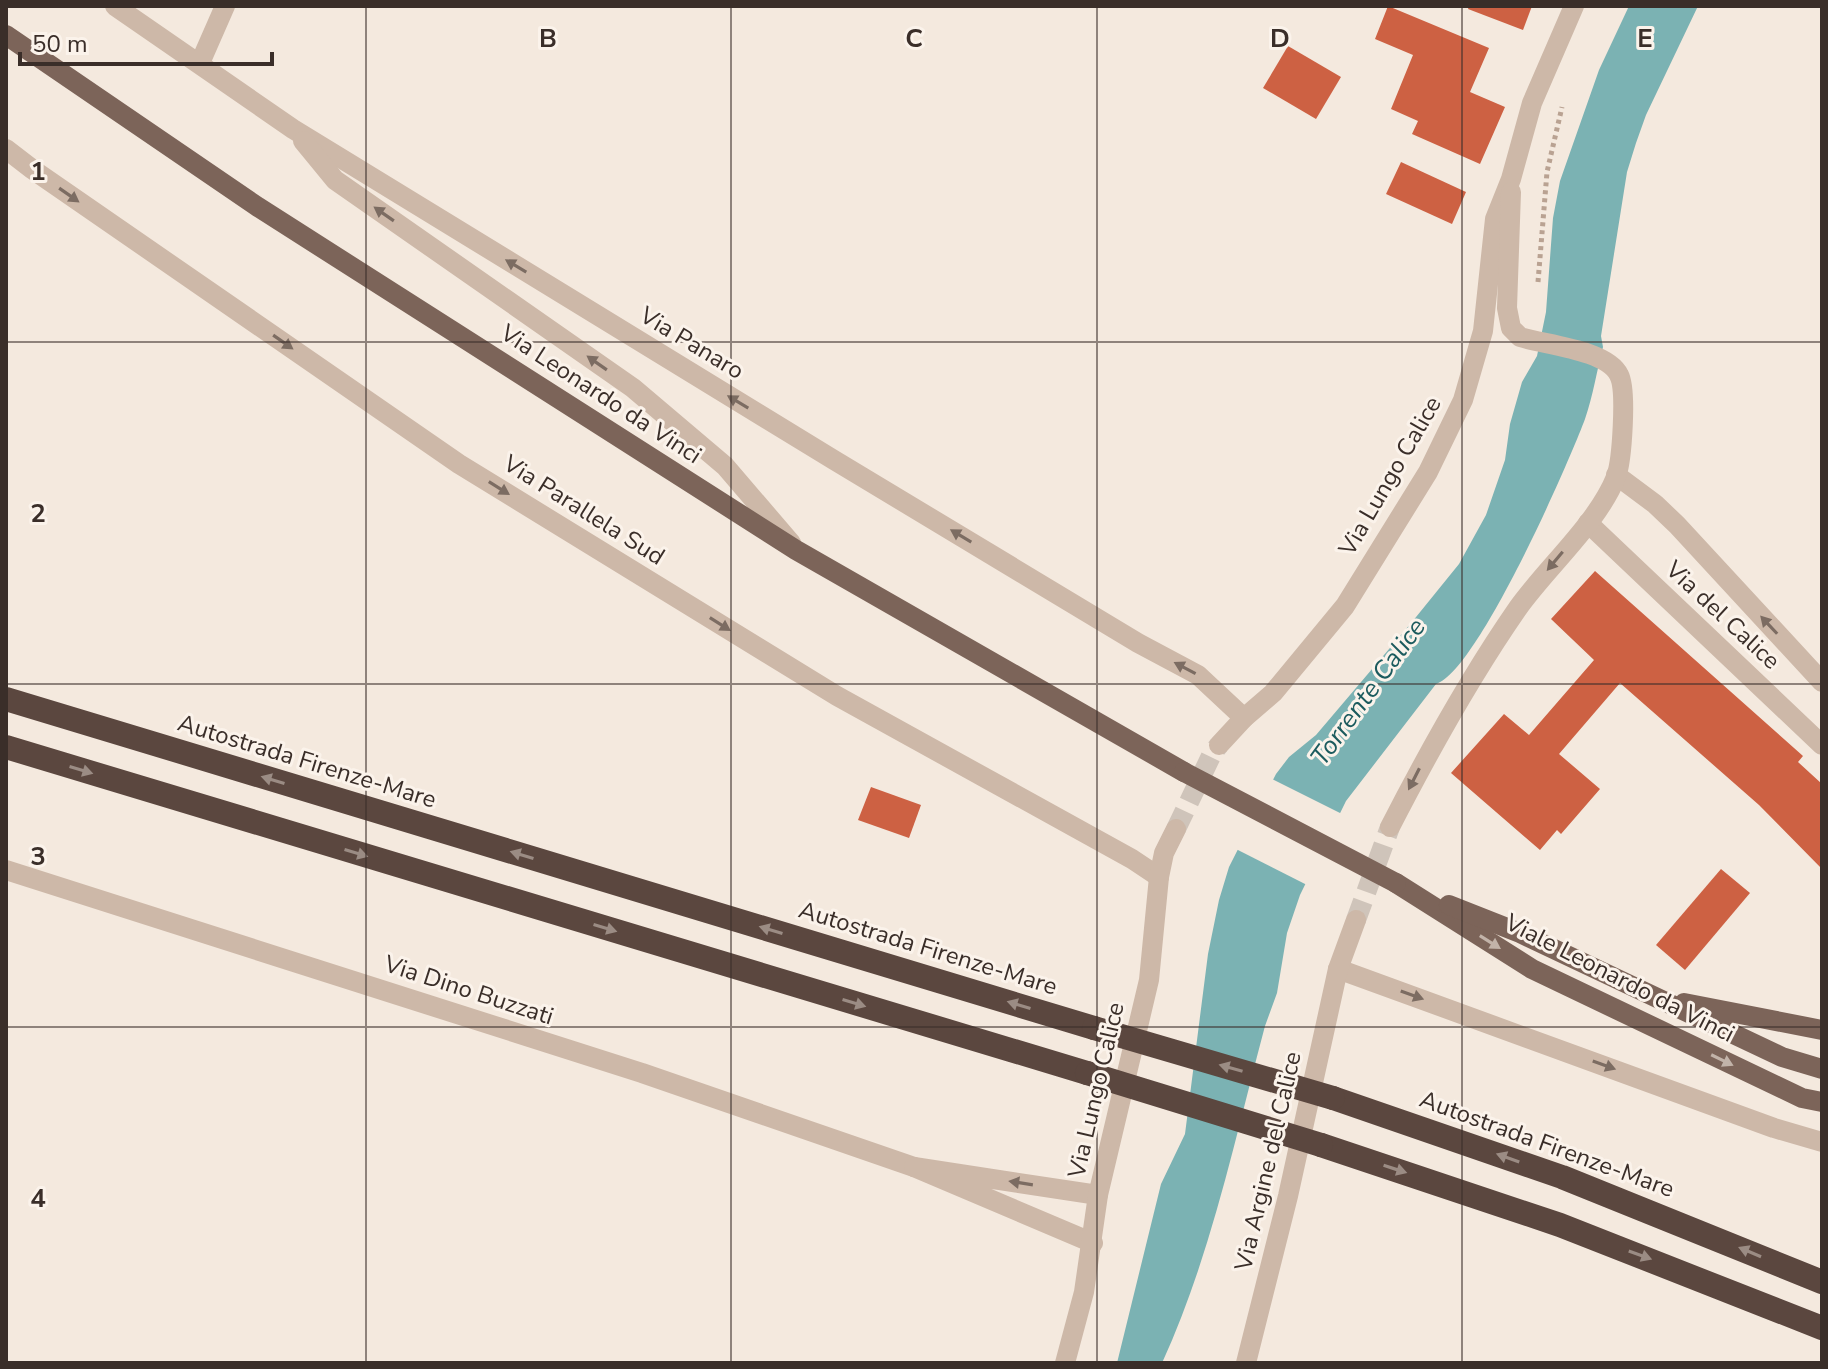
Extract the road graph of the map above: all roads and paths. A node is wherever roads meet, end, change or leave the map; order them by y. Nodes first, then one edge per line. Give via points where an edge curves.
1 (115, 6) edge
2 (225, 6) edge
3 (1574, 6) edge
4 (6, 35) edge
5 (200, 63) junction
6 (1563, 101) dead end
7 (293, 129) junction
8 (6, 149) edge
9 (1511, 179) junction
10 (1537, 294) dead end
11 (1616, 475) junction
12 (1588, 523) junction
13 (796, 550) junction
14 (1822, 682) edge
15 (6, 699) edge
16 (1244, 718) junction
17 (1219, 745) tunnel mouth
18 (1822, 745) edge
19 (6, 747) edge
20 (1184, 772) joint
21 (1390, 827) tunnel mouth
22 (1176, 829) tunnel mouth
23 (6, 870) edge
24 (1159, 877) junction
25 (1398, 885) junction
26 (1356, 920) tunnel mouth
27 (1338, 969) junction
28 (1653, 997) junction
29 (1822, 1030) edge
30 (1822, 1069) edge
31 (1815, 1102) edge
32 (1822, 1142) edge
33 (914, 1167) junction
34 (1098, 1195) junction
35 (1093, 1243) junction
36 (1822, 1282) edge
37 (1822, 1328) edge
38 (1065, 1363) edge
39 (1246, 1363) edge

1 - 5 street, Via Panaro
2 - 5 street
3 - 9 street, Via Lungo Calice via 1532,103
4 - 13 main road, Via Leonardo da Vinci via 258,207
5 - 7 street, Via Panaro
6 - 10 path via 1547,172
13 -> 7 street via 725,466 633,388 335,180
16 -> 7 street, Via Panaro via 1198,675 873,484
8 -> 24 street, Via Parallela Sud via 459,464 837,696
9 - 11 street via 1507,308 1514,332 1600,357 1614,366 1623,385 1624,409
9 - 16 street, Via Lungo Calice via 1495,219 1483,331 1463,400 1428,472 1345,606 1273,693
11 - 12 street
14 -> 11 street via 1677,525
12 - 18 street, Via del Calice
12 -> 21 street via 1518,609 1425,759
13 - 20 main road, Via Leonardo da Vinci
36 -> 15 highway, Autostrada Firenze-Mare, bridge via 1562,1177 1333,1098
16 - 17 street, Via Lungo Calice
19 -> 37 highway, bridge via 1321,1145 1560,1225
20 - 25 main road, Viale Leonardo da Vinci, bridge
22 - 24 street, Via Lungo Calice
23 - 33 street, Via Dino Buzzati via 627,1068
24 - 34 street, Via Lungo Calice via 1149,980
25 - 28 main road, Viale Leonardo da Vinci via 1520,933
25 -> 31 main road, Viale Leonardo da Vinci via 1532,969
26 - 27 street, Via Argine del Calice
27 -> 32 street
27 - 39 street, Via Argine del Calice
28 - 29 main road
28 - 30 main road, Viale Leonardo da Vinci via 1782,1057
34 -> 33 street, Via Dino Buzzati
33 - 35 street, Via Dino Buzzati
34 - 35 street, Via Lungo Calice
35 - 38 street, Via Lungo Calice

